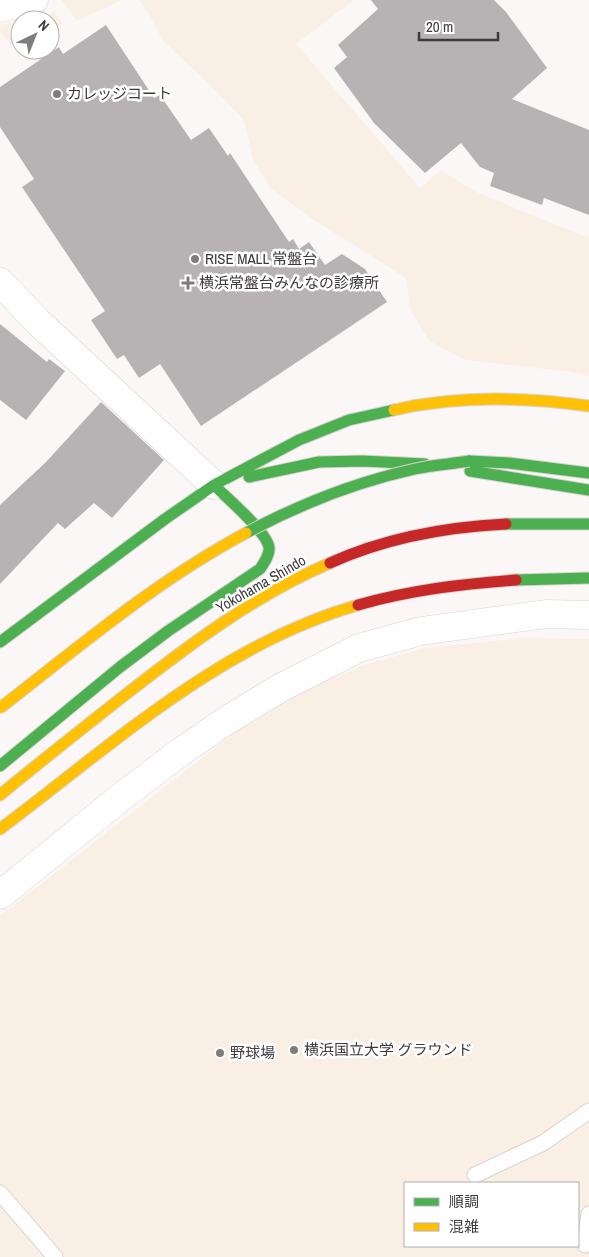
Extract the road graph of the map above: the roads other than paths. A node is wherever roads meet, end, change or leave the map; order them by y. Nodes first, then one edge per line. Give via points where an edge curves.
1 (34, 0) edge
2 (0, 8) edge
3 (0, 282) edge
4 (589, 406) edge
5 (570, 459) dead end
6 (469, 461) junction
7 (589, 473) edge
8 (214, 485) junction
9 (589, 490) edge
10 (589, 524) edge
11 (589, 578) edge
12 (589, 614) edge
13 (0, 642) edge
14 (0, 708) edge
15 (0, 766) edge
16 (0, 795) edge
17 (0, 829) edge
18 (0, 895) edge
19 (589, 1111) edge
20 (475, 1175) dead end
21 (0, 1192) edge
22 (589, 1214) edge
23 (585, 1245) dead end
24 (55, 1257) edge

1 - 2 street
3 - 8 street via 37,321
4 - 8 main road via 498,398 420,404 349,420 299,440
5 - 6 main road
6 - 7 main road
6 - 14 main road, bridge via 424,467 371,480 302,505 248,530 150,592
8 - 9 main road via 320,462 362,461 425,464
8 - 13 main road
8 - 15 main road via 269,545 264,564 120,667
10 - 16 main road, Yokohama Shindo via 516,523 450,529 391,541 300,576 183,649
11 - 17 main road via 528,578 458,584 382,598 310,621 239,655 169,700
12 - 18 street via 546,614 421,631 359,648 280,688 216,727 125,794
19 - 20 lane via 544,1144
21 - 24 lane
22 - 23 lane

